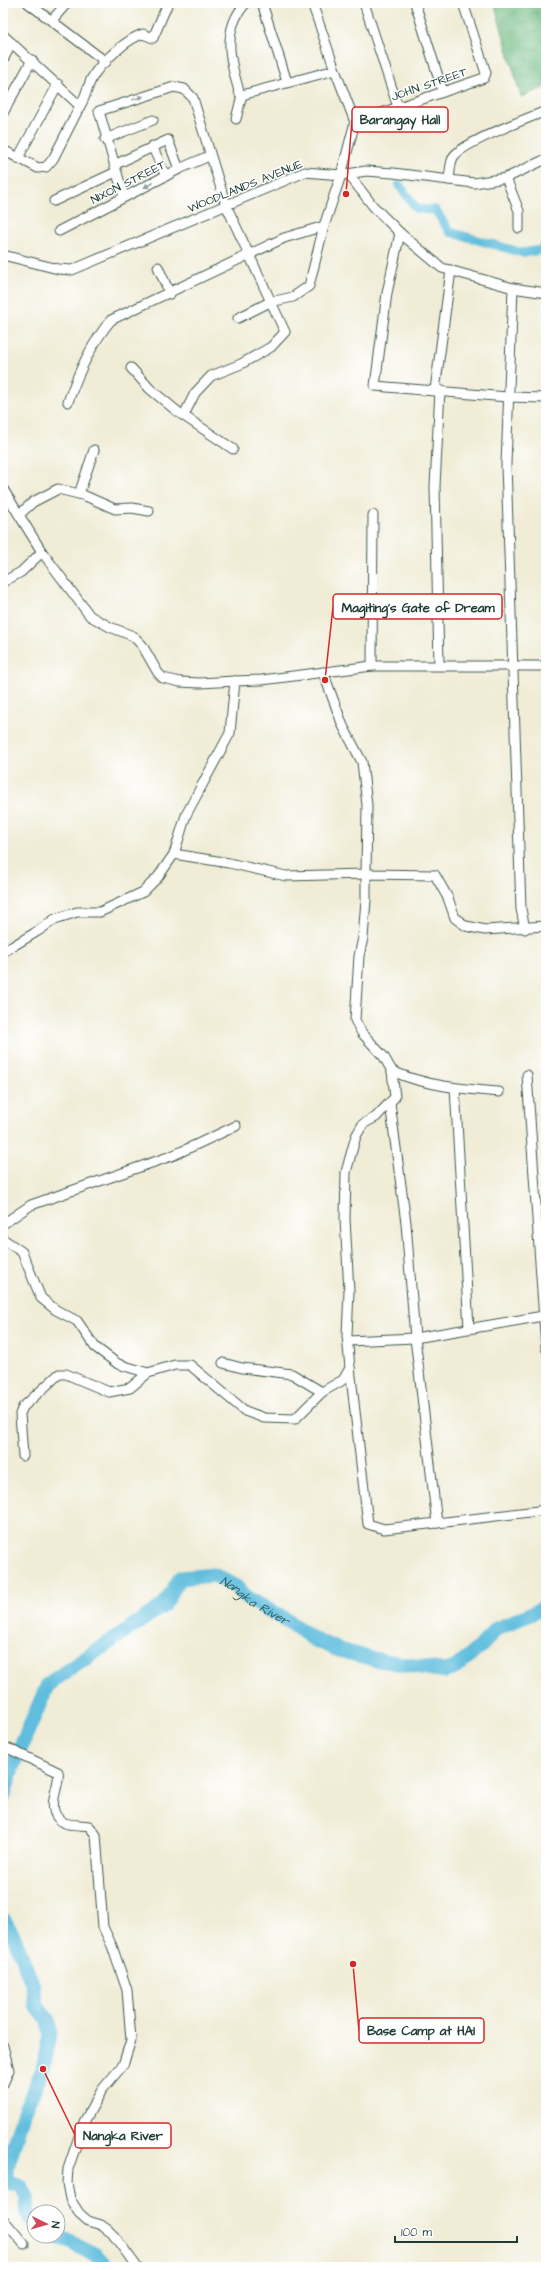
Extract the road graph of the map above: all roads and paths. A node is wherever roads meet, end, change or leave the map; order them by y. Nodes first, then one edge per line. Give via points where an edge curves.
1 (28, 3) edge
2 (67, 3) edge
3 (168, 3) edge
4 (246, 3) edge
5 (262, 3) edge
6 (312, 3) edge
7 (364, 3) edge
8 (415, 3) edge
9 (464, 3) edge
10 (52, 20) junction
11 (3, 35) edge
12 (12, 43) junction
13 (3, 60) edge
14 (32, 60) junction
15 (106, 62) junction
16 (334, 70) junction
17 (287, 82) junction
18 (58, 84) junction
19 (443, 92) junction
20 (242, 95) junction
21 (80, 106) junction
22 (398, 107) junction
23 (546, 111) edge
24 (3, 113) edge
25 (236, 119) dead end
26 (153, 120) dead end
27 (355, 122) junction
28 (105, 139) junction
29 (152, 146) junction
30 (3, 150) edge
31 (209, 156) junction
32 (18, 158) junction
33 (545, 162) edge
34 (115, 168) junction
35 (179, 169) junction
36 (345, 175) junction
37 (166, 176) junction
38 (506, 178) junction
39 (449, 180) junction
40 (124, 197) junction
41 (54, 202) dead end
42 (226, 205) junction
43 (324, 226) junction
44 (519, 228) dead end
45 (59, 231) dead end
46 (400, 233) junction
47 (3, 255) edge
48 (248, 255) junction
49 (158, 267) dead end
50 (451, 270) junction
51 (513, 288) junction
52 (546, 293) edge
53 (170, 294) junction
54 (270, 302) junction
55 (238, 318) dead end
56 (131, 368) dead end
57 (438, 390) junction
58 (508, 397) junction
59 (546, 398) edge
60 (68, 402) dead end
61 (184, 415) junction
62 (233, 449) dead end
63 (94, 450) dead end
64 (3, 489) edge
65 (79, 494) junction
66 (149, 511) dead end
67 (20, 514) junction
68 (373, 515) dead end
69 (42, 552) junction
70 (3, 582) edge
71 (439, 665) junction
72 (372, 666) junction
73 (546, 666) edge
74 (512, 667) junction
75 (323, 672) junction
76 (235, 681) junction
77 (174, 854) junction
78 (366, 874) junction
79 (546, 926) edge
80 (525, 929) junction
81 (3, 952) edge
82 (392, 1070) junction
83 (527, 1075) dead end
84 (455, 1088) junction
85 (499, 1092) dead end
86 (390, 1103) junction
87 (236, 1126) dead end
88 (3, 1224) edge
89 (3, 1239) edge
90 (542, 1316) junction
91 (469, 1328) junction
92 (415, 1338) junction
93 (348, 1341) junction
94 (546, 1348) edge
95 (223, 1362) dead end
96 (350, 1368) junction
97 (148, 1373) junction
98 (322, 1392) junction
99 (23, 1456) dead end
100 (546, 1510) edge
101 (437, 1523) junction
102 (3, 1746) edge
103 (3, 2046) edge
104 (3, 2084) edge
105 (3, 2219) edge
106 (24, 2244) dead end
107 (137, 2267) edge

1 - 10 street
2 - 10 street
3 - 15 street via 153,38 143,34 132,38
4 - 20 street via 236,16 230,43 230,61
5 - 17 street
6 - 16 street
7 - 22 street
8 - 19 street
9 - 19 street, JOHN STREET via 486,73 484,78
10 - 15 street
11 - 12 street
12 - 13 street
12 - 14 street
14 - 18 street
14 - 24 street
15 - 21 street via 93,76
16 - 17 street
16 - 27 street
17 - 20 street
18 - 21 street
18 - 32 street
19 - 22 street, JOHN STREET
20 - 25 street
21 - 32 street via 53,159 46,167 38,168
22 - 27 street, JOHN STREET
23 - 39 street via 481,139 455,154
26 - 28 street
27 - 36 street
28 -> 31 street via 99,114 101,109 174,87 184,89 193,98
28 - 34 street
29 - 34 street
29 - 35 street via 168,140
29 - 37 street
30 - 32 street
31 - 35 street, NIXON STREET
31 - 42 street
33 - 38 street, WOODLANDS AVENUE
34 - 40 street
34 - 41 street
35 - 37 street, NIXON STREET
36 - 39 street, WOODLANDS AVENUE via 366,171
36 - 42 street, WOODLANDS AVENUE via 305,172
36 - 43 street
36 - 46 street
37 -> 40 street, NIXON STREET
38 - 39 street, WOODLANDS AVENUE via 474,183
38 - 44 street via 519,211
40 - 45 street, NIXON STREET
42 - 47 street, WOODLANDS AVENUE via 72,270
42 - 48 street
43 - 48 street via 284,238
43 - 54 street via 309,286 293,297
46 - 50 street via 442,268
46 - 57 street via 387,293 375,386
48 - 53 street
48 - 54 street
49 - 53 street
50 - 51 street
50 - 57 street
51 - 52 street
51 - 58 street
53 - 60 street via 110,320 77,376
54 - 55 street
54 - 61 street via 284,329 284,336 246,362 211,376 195,393
56 - 61 street via 159,397
57 - 58 street
57 - 71 street via 435,486
58 - 59 street
58 - 74 street via 506,464
61 - 62 street
63 - 65 street
64 - 67 street
65 - 66 street via 115,509
65 - 67 street via 58,489 33,502
67 - 69 street
68 - 72 street
69 - 70 street via 21,572
69 - 76 street via 90,616 133,636 164,678 200,683
71 - 72 street
71 - 74 street
72 - 75 street
73 - 74 street
74 - 80 street via 521,909
75 - 76 street
75 - 78 street via 343,726 362,762 367,806
76 - 77 street via 230,734 186,815
77 - 78 street via 229,862 286,876
77 - 81 street via 158,877 143,892 100,912 77,912 55,919
78 - 80 street via 435,875 448,898 455,918 466,926 485,930
78 - 82 street via 355,1020 362,1033
79 - 80 street
82 - 84 street
82 - 86 street via 395,1097
83 - 90 street
84 - 85 street
84 - 91 street
86 - 92 street via 406,1223
86 - 93 street via 376,1117 363,1124 356,1136 346,1172
87 - 88 street via 174,1154 31,1205
89 - 97 street via 22,1252 41,1298 56,1310 77,1321 95,1346 118,1364
90 - 91 street
90 - 94 street
91 - 92 street
92 - 93 street
92 - 101 street
93 - 96 street
95 - 98 street via 242,1368 292,1374
96 - 98 street via 343,1380
96 - 101 street via 368,1524 384,1529
97 - 98 street via 175,1365 190,1365 245,1410 264,1418 295,1419
97 - 99 street via 130,1388 109,1392 66,1374 59,1374 23,1407 20,1414
100 - 101 street
102 - 107 street via 59,1773 52,1800 57,1816 67,1824 89,1826 96,1835 103,1927 127,1990 132,2040 128,2056 94,2103 75,2144 68,2170 68,2193 84,2219 112,2233
103 - 104 street via 9,2070
105 - 106 street

